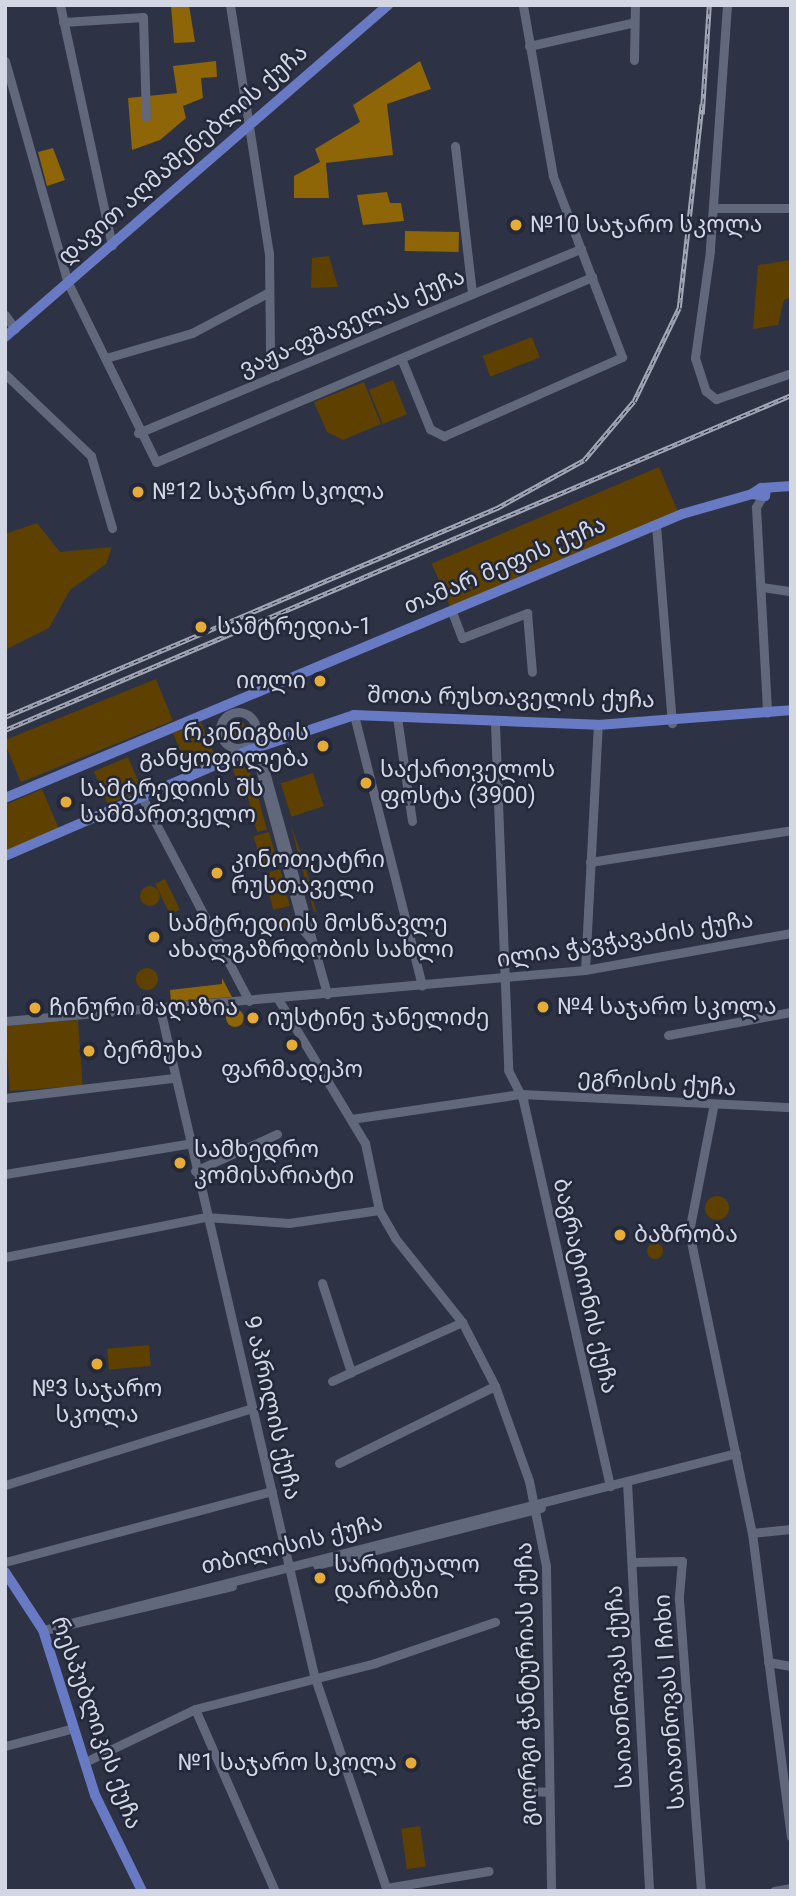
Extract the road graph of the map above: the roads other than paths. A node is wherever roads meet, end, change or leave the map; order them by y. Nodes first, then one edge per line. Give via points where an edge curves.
1 (60, 5) edge
2 (230, 5) edge
3 (388, 5) edge
4 (523, 5) edge
5 (635, 5) edge
6 (727, 5) edge
7 (62, 22) junction
8 (631, 23) junction
9 (529, 46) junction
10 (634, 60) dead end
11 (5, 61) edge
12 (146, 117) dead end
13 (251, 124) junction
14 (455, 146) dead end
15 (714, 208) junction
16 (791, 208) edge
17 (112, 244) junction
18 (581, 249) junction
19 (592, 277) junction
20 (68, 283) junction
21 (270, 292) junction
22 (472, 294) junction
23 (5, 315) edge
24 (15, 328) junction
25 (5, 337) edge
26 (106, 358) junction
27 (401, 358) junction
28 (791, 373) edge
29 (5, 374) edge
30 (276, 376) junction
31 (138, 433) junction
32 (791, 486) edge
33 (765, 493) junction
34 (656, 525) junction
35 (112, 528) dead end
36 (761, 587) junction
37 (791, 591) edge
38 (452, 612) junction
39 (532, 672) dead end
40 (227, 706) junction
41 (791, 710) edge
42 (241, 712) junction
43 (767, 713) junction
44 (354, 715) junction
45 (397, 717) junction
46 (222, 723) junction
47 (672, 723) junction
48 (495, 724) junction
49 (598, 725) junction
50 (251, 745) junction
51 (5, 798) edge
52 (143, 799) junction
53 (412, 821) dead end
54 (791, 830) edge
55 (5, 856) edge
56 (590, 862) junction
57 (791, 933) edge
58 (585, 970) junction
59 (502, 979) junction
60 (422, 986) junction
61 (327, 994) junction
62 (278, 999) junction
63 (249, 1001) junction
64 (160, 1009) junction
65 (791, 1012) edge
66 (5, 1021) edge
67 (667, 1035) dead end
68 (172, 1077) junction
69 (522, 1094) junction
70 (5, 1098) edge
71 (791, 1107) edge
72 (713, 1108) junction
73 (351, 1119) junction
74 (277, 1134) dead end
75 (187, 1144) junction
76 (195, 1171) junction
77 (5, 1174) edge
78 (379, 1210) junction
79 (206, 1217) junction
80 (5, 1257) edge
81 (322, 1283) dead end
82 (462, 1322) junction
83 (351, 1372) junction
84 (332, 1381) dead end
85 (495, 1386) junction
86 (252, 1408) junction
87 (736, 1453) junction
88 (339, 1463) dead end
89 (627, 1482) junction
90 (5, 1485) edge
91 (610, 1486) junction
92 (272, 1491) junction
93 (536, 1507) junction
94 (791, 1529) edge
95 (752, 1533) junction
96 (5, 1562) edge
97 (634, 1562) junction
98 (290, 1569) junction
99 (5, 1573) edge
100 (495, 1622) dead end
101 (46, 1630) junction
102 (768, 1662) junction
103 (791, 1666) edge
104 (314, 1675) junction
105 (195, 1709) junction
106 (74, 1728) junction
107 (5, 1746) edge
108 (85, 1762) junction
109 (787, 1777) edge
110 (525, 1791) dead end
111 (549, 1792) junction
112 (791, 1837) edge
113 (489, 1871) dead end
114 (791, 1888) edge
115 (387, 1889) edge
116 (701, 1889) dead end
117 (142, 1891) edge
118 (275, 1891) edge
119 (551, 1891) edge
120 (649, 1891) edge
121 (774, 1891) edge

1 - 7 street
2 - 13 street
3 - 13 main road, დავით აღმაშენებლის ქუჩა
4 - 9 street
5 - 8 street
6 - 15 street
7 - 12 street via 143,17
7 - 17 street
8 - 9 street
8 - 10 street
9 - 18 street via 553,176
11 - 20 street
13 - 17 main road, დავით აღმაშენებლის ქუჩა
13 - 21 street
14 - 22 street
15 - 16 street
15 - 28 street via 695,358 706,391 716,399
17 - 20 main road, დავით აღმაშენებლის ქუჩა
18 - 19 street
18 - 22 street, ვაჟა-ფშაველას ქუჩა
19 - 27 street
19 - 27 street via 623,351 618,362 444,436 430,429
20 - 24 main road, დავით აღმაშენებლის ქუჩა
20 - 26 street
21 - 26 street via 192,333
21 - 30 street
22 - 30 street, ვაჟა-ფშაველას ქუჩა
23 - 24 street
24 - 25 main road, დავით აღმაშენებლის ქუჩა
26 - 31 street
27 - 31 street via 156,462
29 - 35 street via 91,456
30 - 31 street, ვაჟა-ფშაველას ქუჩა
32 - 33 main road, თამარ მეფის ქუჩა
33 - 34 main road, თამარ მეფის ქუჩა
33 - 36 street via 755,507
34 - 38 main road, თამარ მეფის ქუჩა
34 - 47 street
36 - 37 street
36 - 43 street
38 - 39 street via 462,638 527,613
38 - 40 main road, თამარ მეფის ქუჩა
40 - 42 street
40 - 46 street
40 - 51 main road, თამარ მეფის ქუჩა
41 - 43 main road, შოთა რუსთაველის ქუჩა
42 - 46 street
42 - 50 street via 254,723
43 - 47 main road, შოთა რუსთაველის ქუჩა
44 - 45 main road, შოთა რუსთაველის ქუჩა
44 - 50 main road, შოთა რუსთაველის ქუჩა
44 - 60 street
45 - 48 main road, შოთა რუსთაველის ქუჩა
45 - 53 street
46 - 50 street via 223,740
47 - 49 main road, შოთა რუსთაველის ქუჩა
48 - 49 main road, შოთა რუსთაველის ქუჩა
48 - 59 street, ბაგრატიონის ქუჩა
49 - 56 street
50 - 52 main road, შოთა რუსთაველის ქუჩა
50 - 61 street
52 - 55 main road, შოთა რუსთაველის ქუჩა
52 - 63 street
54 - 56 street
56 - 58 street
57 - 58 street, ილია ჭავჭავაძის ქუჩა
58 - 59 street, ილია ჭავჭავაძის ქუჩა
59 - 60 street, ილია ჭავჭავაძის ქუჩა
59 - 69 street, ბაგრატიონის ქუჩა via 508,1070
60 - 61 street, ილია ჭავჭავაძის ქუჩა
61 - 62 street, ილია ჭავჭავაძის ქუჩა
62 - 63 street, ილია ჭავჭავაძის ქუჩა
62 - 73 street, გიორგი ჭანტურიას ქუჩა
63 - 64 street, ილია ჭავჭავაძის ქუჩა
64 - 66 street, ილია ჭავჭავაძის ქუჩა
64 - 68 street, 9 აპრილის ქუჩა
65 - 67 street
68 - 70 street
68 - 75 street, 9 აპრილის ქუჩა
69 - 72 street, ეგრისის ქუჩა
69 - 73 street, ეგრისის ქუჩა
69 - 91 street, ბაგრატიონის ქუჩა
71 - 72 street, ეგრისის ქუჩა
72 - 87 street via 689,1232
73 - 78 street, გიორგი ჭანტურიას ქუჩა via 374,1171
74 - 76 street
75 - 76 street, 9 აპრილის ქუჩა
75 - 77 street
76 - 79 street, 9 აპრილის ქუჩა
78 - 79 street via 289,1223
78 - 82 street, გიორგი ჭანტურიას ქუჩა
79 - 80 street
79 - 86 street, 9 აპრილის ქუჩა
81 - 83 street
82 - 83 street
82 - 85 street, გიორგი ჭანტურიას ქუჩა
83 - 84 street
85 - 88 street
85 - 93 street, გიორგი ჭანტურიას ქუჩა
86 - 90 street
86 - 92 street, 9 აპრილის ქუჩა
87 - 89 street, თბილისის ქუჩა
87 - 95 street
89 - 91 street, თბილისის ქუჩა
89 - 97 street, საიათნოვას ქუჩა
91 - 93 street, თბილისის ქუჩა
92 - 96 street
92 - 98 street, 9 აპრილის ქუჩა
93 - 98 street, თბილისის ქუჩა
93 - 111 street, გიორგი ჭანტურიას ქუჩა via 546,1566
94 - 95 street
95 - 102 street
97 - 116 street, საიათნოვას I ჩიხი via 682,1561 679,1599
97 - 120 street, საიათნოვას ქუჩა
98 - 101 street, თბილისის ქუჩა
98 - 104 street, 9 აპრილის ქუჩა
99 - 101 main road, რესპუბლიკის ქუჩა
100 - 104 street via 375,1662
101 - 106 main road, რესპუბლიკის ქუჩა
102 - 103 street
102 - 109 street
104 - 105 street
104 - 115 street, 9 აპრილის ქუჩა
105 - 108 street
105 - 118 street
106 - 107 street
106 - 108 main road, რესპუბლიკის ქუჩა
108 - 117 main road, რესპუბლიკის ქუჩა
109 - 112 street
110 - 111 street
111 - 119 street, გიორგი ჭანტურიას ქუჩა
113 - 115 street
114 - 121 street

